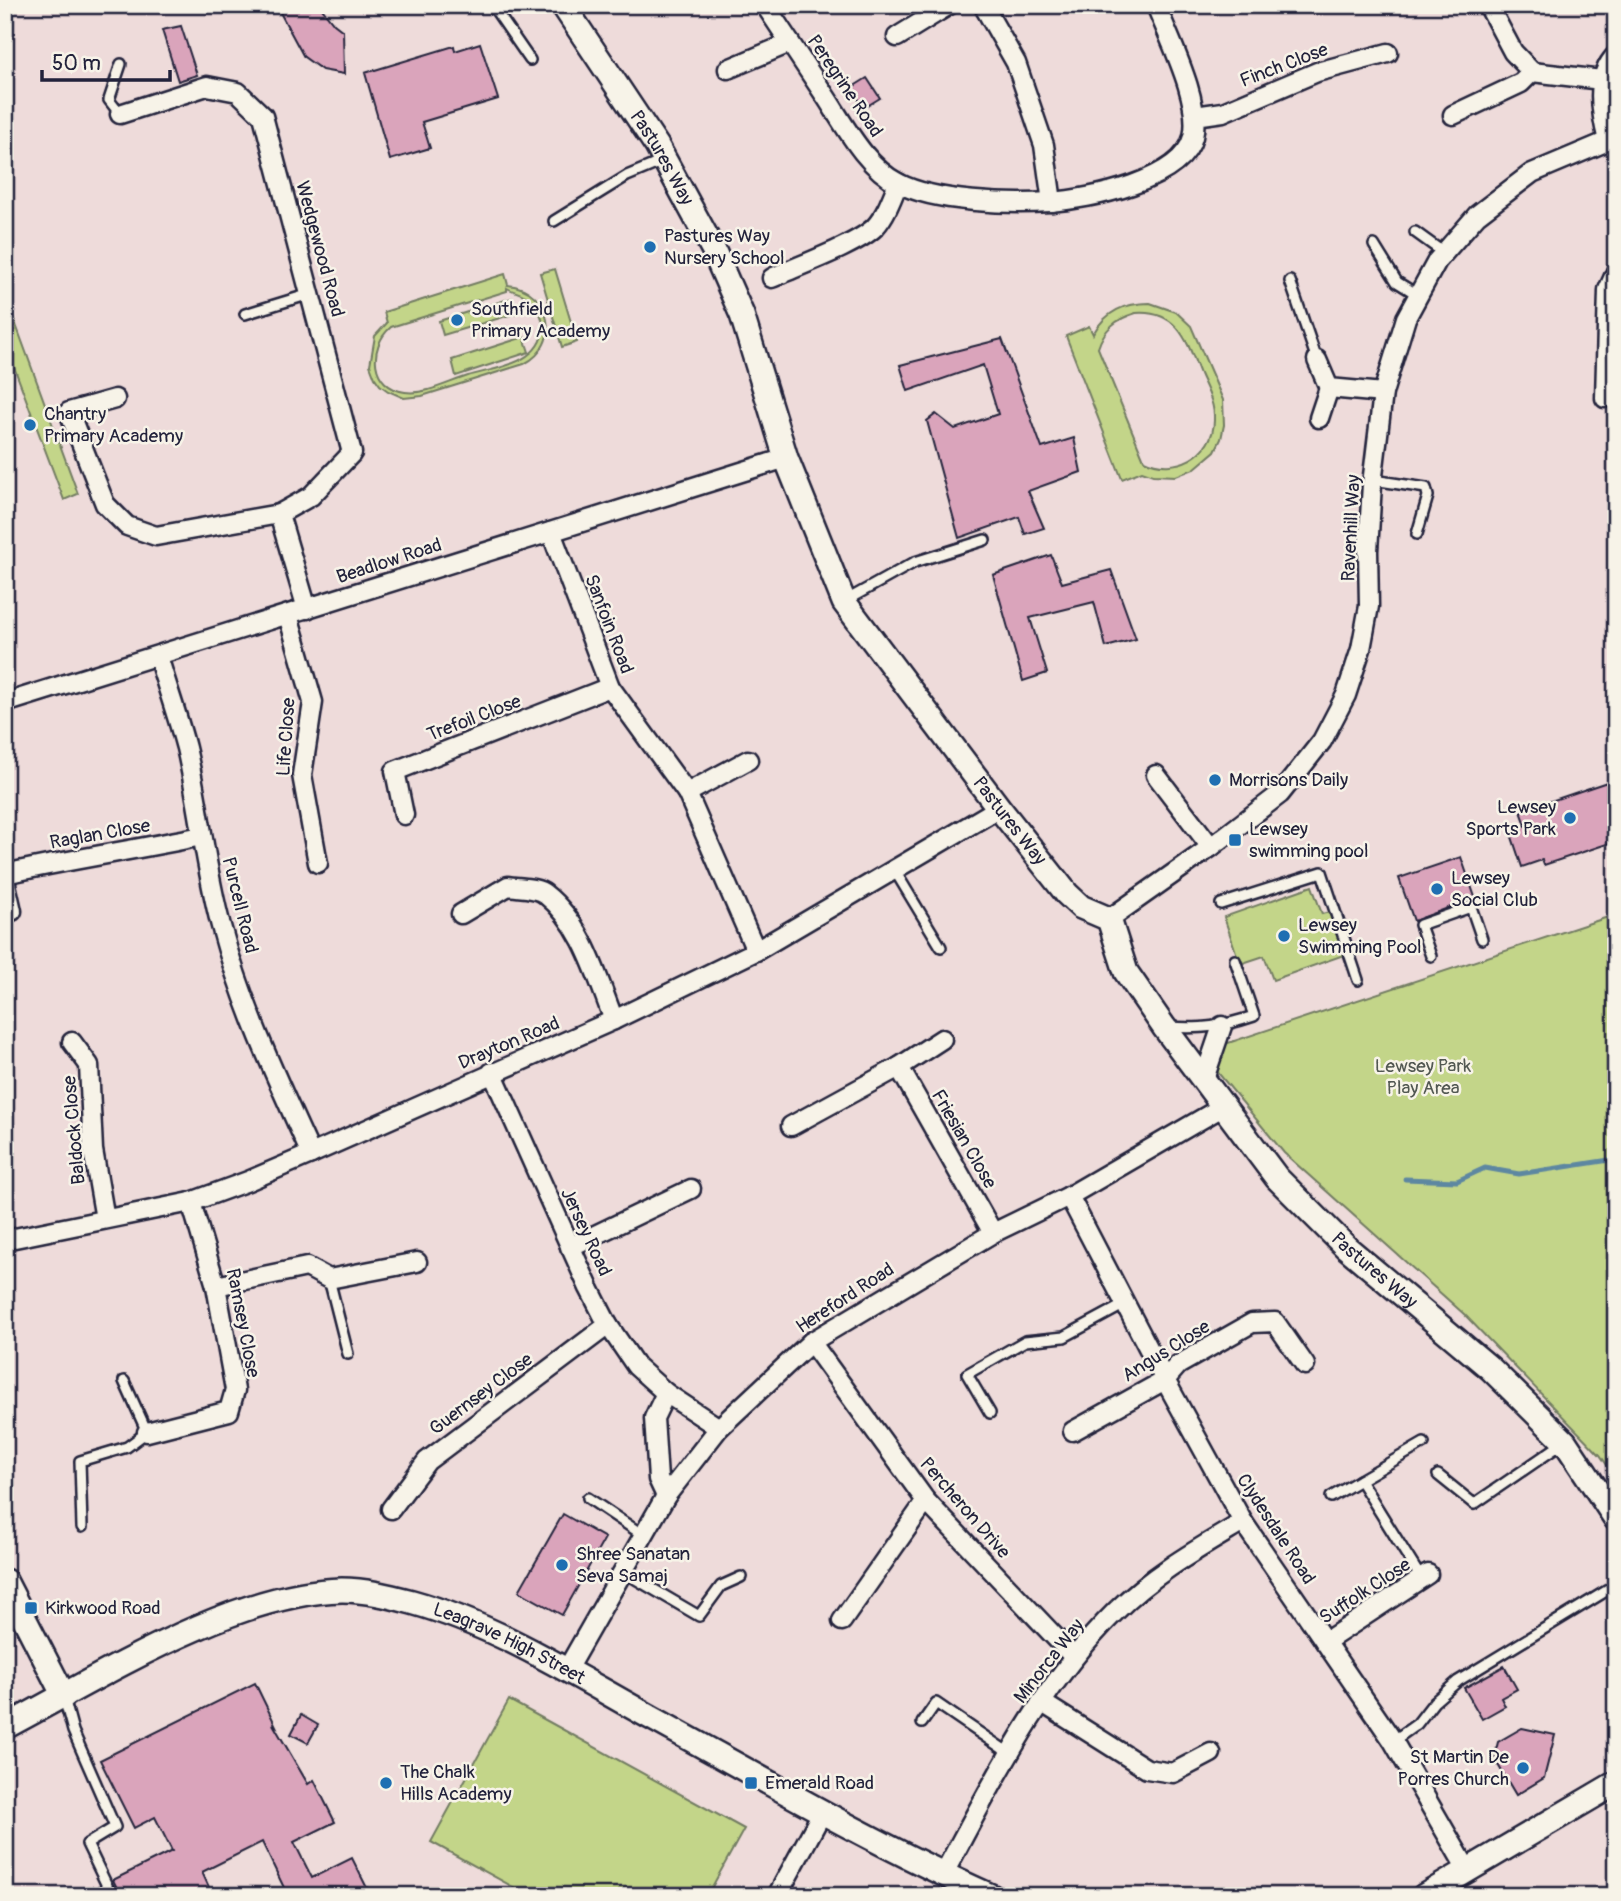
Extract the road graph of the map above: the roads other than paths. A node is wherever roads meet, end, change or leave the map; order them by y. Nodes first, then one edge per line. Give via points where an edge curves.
1 (492, 5) edge
2 (563, 5) edge
3 (765, 5) edge
4 (949, 5) edge
5 (984, 5) edge
6 (1156, 5) edge
7 (1488, 5) edge
8 (897, 37) dead end
9 (790, 43) junction
10 (1388, 52) dead end
11 (1616, 55) edge
12 (530, 60) dead end
13 (121, 64) dead end
14 (728, 69) dead end
15 (1532, 72) junction
16 (1602, 80) junction
17 (120, 114) joint
18 (1453, 115) dead end
19 (1195, 116) junction
20 (1612, 140) edge
21 (665, 160) junction
22 (898, 183) junction
23 (1052, 202) junction
24 (554, 220) dead end
25 (1415, 232) dead end
26 (1374, 245) dead end
27 (1444, 253) junction
28 (1616, 272) edge
29 (772, 278) dead end
30 (1290, 281) dead end
31 (310, 294) junction
32 (1418, 295) junction
33 (245, 314) dead end
34 (1317, 360) joint
35 (1329, 388) junction
36 (1383, 393) junction
37 (1605, 398) dead end
38 (115, 399) dead end
39 (1319, 418) dead end
40 (786, 458) junction
41 (1373, 480) junction
42 (279, 514) junction
43 (551, 532) junction
44 (1417, 534) dead end
45 (985, 540) dead end
46 (844, 602) junction
47 (307, 609) junction
48 (288, 615) junction
49 (158, 656) junction
50 (610, 687) junction
51 (5, 704) edge
52 (748, 760) dead end
53 (1156, 775) dead end
54 (687, 793) junction
55 (999, 808) junction
56 (404, 815) dead end
57 (201, 836) junction
58 (1211, 847) junction
59 (318, 863) dead end
60 (895, 871) junction
61 (5, 874) edge
62 (5, 880) edge
63 (1221, 904) dead end
64 (12, 911) dead end
65 (461, 915) dead end
66 (1109, 919) junction
67 (1482, 939) dead end
68 (941, 947) dead end
69 (756, 951) junction
70 (1431, 956) dead end
71 (1236, 960) dead end
72 (1358, 980) dead end
73 (614, 1020) junction
74 (1222, 1026) junction
75 (1164, 1027) junction
76 (942, 1039) dead end
77 (72, 1042) dead end
78 (899, 1067) junction
79 (492, 1072) junction
80 (1204, 1079) junction
81 (1224, 1106) junction
82 (791, 1126) dead end
83 (311, 1154) junction
84 (691, 1189) dead end
85 (1069, 1196) junction
86 (191, 1202) junction
87 (105, 1219) junction
88 (993, 1233) junction
89 (5, 1240) edge
90 (570, 1247) junction
91 (417, 1262) dead end
92 (329, 1279) junction
93 (216, 1286) junction
94 (1125, 1304) junction
95 (608, 1325) junction
96 (811, 1342) junction
97 (348, 1354) dead end
98 (1305, 1365) dead end
99 (1165, 1380) junction
100 (124, 1381) dead end
101 (666, 1393) junction
102 (990, 1413) dead end
103 (719, 1428) junction
104 (1073, 1431) dead end
105 (147, 1432) junction
106 (1565, 1442) junction
107 (1424, 1443) dead end
108 (1438, 1475) dead end
109 (1360, 1480) junction
110 (666, 1496) junction
111 (1331, 1497) dead end
112 (588, 1498) dead end
113 (926, 1501) junction
114 (391, 1508) dead end
115 (1616, 1519) edge
116 (1243, 1522) junction
117 (82, 1527) dead end
118 (643, 1535) junction
119 (622, 1571) junction
120 (1425, 1576) joint
121 (741, 1577) dead end
122 (5, 1581) edge
123 (1616, 1585) edge
124 (842, 1621) dead end
125 (1325, 1642) junction
126 (1074, 1657) junction
127 (566, 1671) junction
128 (64, 1696) junction
129 (1041, 1702) junction
130 (922, 1723) dead end
131 (5, 1727) edge
132 (1393, 1741) junction
133 (1009, 1753) junction
134 (1211, 1753) dead end
135 (1616, 1783) edge
136 (823, 1811) junction
137 (1468, 1871) junction
138 (943, 1875) junction
139 (111, 1896) edge
140 (777, 1896) edge
141 (990, 1896) edge
142 (1424, 1896) edge

1 - 12 lane
2 - 21 street, Pastures Way
3 - 9 street, Peregrine Road
4 - 8 street
5 - 23 street via 1016,63 1044,145
6 - 19 street
7 - 15 street via 1513,52
9 - 14 street
9 - 22 street, Peregrine Road via 854,139
10 - 19 street, Finch Close via 1317,72 1223,112
11 - 16 street
13 - 17 lane via 109,100
15 - 16 street
15 - 18 street via 1521,83
16 - 20 street via 1602,116
17 - 31 street, Wedgewood Road via 208,86 238,92 264,116
19 - 23 street, Peregrine Road via 1185,154 1169,169 1094,195
20 - 27 street, Ravenhill Way via 1532,173 1477,215
21 - 24 lane via 627,176
21 - 40 street, Pastures Way via 742,315
22 - 23 street, Peregrine Road via 934,195 988,203
22 - 29 street via 875,226
25 - 27 lane
26 - 32 lane via 1397,282
27 - 32 street, Ravenhill Way
28 - 37 street via 1608,289
30 - 34 lane
31 - 33 lane
31 - 42 street, Wedgewood Road via 352,453 311,496
32 - 36 street, Ravenhill Way via 1406,318
34 - 35 street
35 - 36 street
35 - 39 street
36 - 41 street, Ravenhill Way
38 - 42 street, Wedgewood Road via 69,412 105,504 127,526 156,536
40 - 43 street, Beadlow Road
40 - 46 street, Pastures Way
41 - 44 lane via 1426,488
41 - 58 street, Ravenhill Way via 1369,606 1346,695 1322,740 1280,794
42 - 47 street
43 - 47 street, Beadlow Road
43 - 50 street, Sanfoin Road
45 - 46 lane via 915,562
46 - 55 street, Pastures Way
47 - 48 street, Beadlow Road
48 - 49 street, Beadlow Road
48 - 59 street, Life Close via 313,702 302,775
49 - 51 street, Beadlow Road
49 - 57 street, Purcell Road via 186,749
50 - 54 street, Sanfoin Road
50 - 56 street, Trefoil Close via 395,771
52 - 54 street
53 - 58 street
54 - 69 street, Sanfoin Road
55 - 60 street, Drayton Road
55 - 66 street, Pastures Way via 1067,894 1081,907
57 - 61 street, Raglan Close
57 - 83 street, Purcell Road via 221,927 247,1006
58 - 66 street, Ravenhill Way
60 - 68 lane
60 - 69 street, Drayton Road
62 - 64 street
63 - 72 lane via 1322,872
65 - 73 street via 508,886 544,892 572,924
66 - 75 street, Pastures Way via 1126,972
67 - 70 lane via 1471,907 1420,925
69 - 73 street, Drayton Road
71 - 74 lane via 1254,1016
73 - 79 street, Drayton Road
74 - 75 lane
74 - 80 street
75 - 80 street, Pastures Way
76 - 78 street
77 - 87 street, Baldock Close via 89,1065 93,1150
78 - 82 street
78 - 88 street, Friesian Close
79 - 83 street, Drayton Road
79 - 90 street, Jersey Road
80 - 81 street, Pastures Way
81 - 85 street, Hereford Road
81 - 106 street, Pastures Way via 1278,1178 1346,1247 1492,1369
83 - 86 street, Drayton Road
84 - 90 street
85 - 88 street, Hereford Road
85 - 94 street, Clydesdale Road
86 - 87 street, Drayton Road
86 - 93 street, Ramsey Close
87 - 89 street, Drayton Road
88 - 96 street, Hereford Road
90 - 95 street, Jersey Road
91 - 92 street
92 - 93 street via 307,1267
92 - 97 lane
93 - 105 street, Ramsey Close via 234,1390 229,1411
94 - 99 street, Clydesdale Road
94 - 102 lane via 1064,1336 1025,1341 967,1374
95 - 101 street, Jersey Road via 636,1366
95 - 114 street, Guernsey Close via 427,1461
96 - 103 street, Hereford Road
96 - 113 street, Percheron Drive
98 - 99 street, Angus Close via 1275,1322 1252,1324 1178,1365
99 - 104 street, Angus Close
99 - 116 street, Clydesdale Road
100 - 105 lane
101 - 103 street, Jersey Road
101 - 110 street via 654,1418 658,1479
103 - 110 street, Hereford Road
105 - 117 lane via 127,1447 80,1461
106 - 108 lane via 1474,1504
106 - 115 street, Pastures Way
107 - 109 lane
109 - 111 lane
109 - 120 lane
110 - 118 street, Hereford Road
112 - 118 lane
113 - 124 street
113 - 126 street, Percheron Drive
116 - 125 street, Clydesdale Road
116 - 126 street, Minorca Way via 1168,1567 1116,1610
118 - 119 street, Hereford Road
119 - 121 lane via 699,1616 721,1586
119 - 127 street, Hereford Road
120 - 125 street, Suffolk Close
122 - 128 street
123 - 132 lane via 1458,1681 1417,1724
125 - 132 street, Clydesdale Road
126 - 129 street, Minorca Way
127 - 128 street, Leagrave High Street via 513,1641 441,1610 382,1594 342,1590 284,1598 215,1621
127 - 136 street, Leagrave High Street
128 - 131 street, Leagrave High Street
128 - 139 lane via 73,1731 115,1827 87,1844
129 - 133 street, Minorca Way
129 - 134 street via 1147,1769 1173,1773
130 - 133 lane via 936,1703
132 - 137 street, Clydesdale Road
133 - 138 street, Minorca Way
135 - 137 street
136 - 138 street, Leagrave High Street
136 - 140 street
137 - 142 street
138 - 141 street, Leagrave High Street

